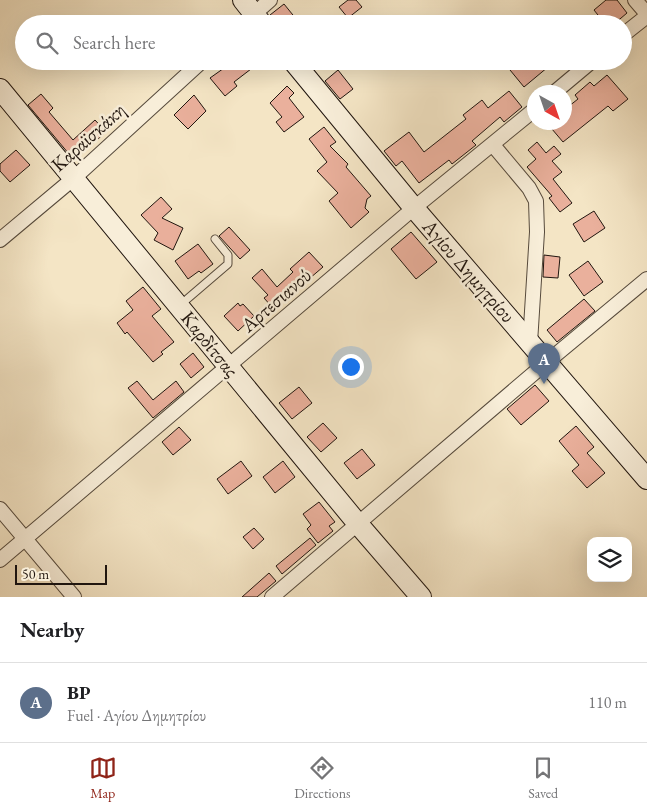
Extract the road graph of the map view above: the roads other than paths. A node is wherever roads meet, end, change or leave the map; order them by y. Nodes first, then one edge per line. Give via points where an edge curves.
1 (270, 0) edge
2 (636, 0) edge
3 (250, 15) edge
4 (647, 15) edge
5 (632, 28) edge
6 (192, 70) edge
7 (300, 70) edge
8 (581, 70) edge
9 (563, 85) edge
10 (0, 89) edge
11 (527, 116) edge
12 (493, 145) junction
13 (74, 178) junction
14 (414, 208) junction
15 (215, 239) dead end
16 (0, 240) edge
17 (645, 285) edge
18 (178, 306) junction
19 (530, 342) junction
20 (547, 362) junction
21 (228, 367) junction
22 (647, 479) edge
23 (0, 509) edge
24 (358, 524) junction
25 (25, 540) junction
26 (0, 560) edge
27 (74, 597) edge
28 (272, 597) edge
29 (421, 597) edge

1 - 3 street
2 - 4 street
4 - 5 street
6 - 13 street, Καραϊσκάκη
7 - 14 street, Αγίου Δημητρίου
8 - 9 street
10 - 13 street, Καρδίτσας
11 - 12 street, Αρτεσιανού
12 - 14 street, Αρτεσιανού
12 - 19 street via 536,201
13 - 16 street, Καραϊσκάκη
13 - 18 street, Καρδίτσας
14 - 19 street, Αγίου Δημητρίου
14 - 21 street, Αρτεσιανού
15 - 18 lane via 228,255 228,264
17 - 20 street
18 - 21 street, Καρδίτσας
19 - 20 street, Αγίου Δημητρίου
20 - 22 street, Αγίου Δημητρίου
20 - 24 street
21 - 24 street, Καρδίτσας
21 - 25 street, Αρτεσιανού
23 - 25 street
24 - 28 street
24 - 29 street, Καρδίτσας
25 - 26 street, Αρτεσιανού
25 - 27 street

